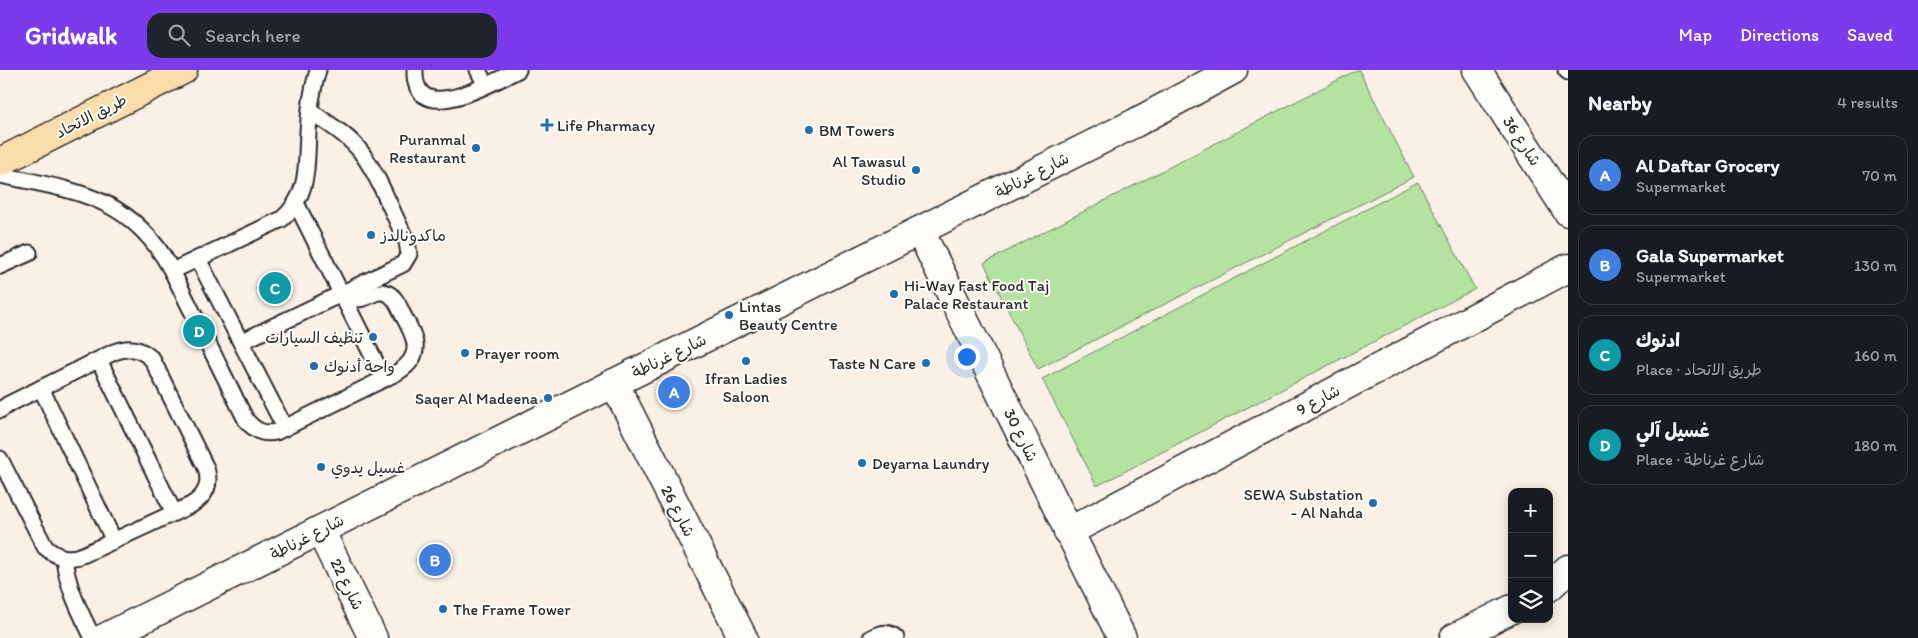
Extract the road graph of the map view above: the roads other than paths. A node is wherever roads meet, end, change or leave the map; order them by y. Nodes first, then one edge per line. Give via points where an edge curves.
1 (182, 70) edge
2 (318, 70) edge
3 (415, 70) edge
4 (478, 70) edge
5 (518, 70) edge
6 (1233, 70) edge
7 (1477, 70) edge
8 (486, 84) junction
9 (310, 110) junction
10 (0, 162) edge
11 (0, 176) edge
12 (296, 203) junction
13 (1568, 212) edge
14 (920, 231) junction
15 (29, 253) dead end
16 (198, 259) junction
17 (0, 266) edge
18 (1568, 268) edge
19 (172, 271) junction
20 (342, 294) junction
21 (241, 342) junction
22 (100, 360) junction
23 (384, 379) junction
24 (614, 383) junction
25 (41, 388) junction
26 (0, 410) edge
27 (285, 428) junction
28 (0, 459) edge
29 (174, 513) junction
30 (320, 530) junction
31 (1068, 532) junction
32 (114, 541) junction
33 (64, 558) junction
34 (1568, 569) edge
35 (1553, 582) edge
36 (1508, 611) edge
37 (92, 638) edge
38 (104, 638) edge
39 (374, 638) edge
40 (742, 638) edge
41 (870, 638) edge
42 (896, 638) edge
43 (1122, 638) edge
44 (1454, 638) edge

1 - 10 highway, طريق الاتحاد
2 - 9 lane
3 - 8 lane via 416,84 421,91 440,100 459,97
4 - 8 lane
5 - 8 lane
6 - 14 street, شارع غرناطة
7 - 13 street, شارع 36
9 - 12 lane via 306,176
9 - 20 lane via 360,152 408,248 409,254 403,264
11 - 19 lane via 71,190 112,207 148,234
12 - 16 lane via 282,219
12 - 20 lane
14 - 24 street, شارع غرناطة
14 - 31 street, شارع 30
15 - 17 lane
16 - 19 lane
16 - 21 lane
18 - 31 street, شارع 9
19 - 27 lane via 246,420 262,432
20 - 21 lane
20 - 23 lane
20 - 23 lane via 360,299 385,293 394,298 415,338 415,354 411,362
21 - 27 lane
22 - 25 lane
22 - 29 lane
22 - 29 lane via 130,348 152,359 206,468 208,482 203,496
23 - 27 lane
24 - 30 street, شارع غرناطة
24 - 40 street, شارع 26
25 - 26 lane
25 - 32 lane
28 - 33 lane via 45,547
29 - 32 lane
30 - 38 street, شارع غرناطة
30 - 39 street, شارع 22
31 - 43 street, شارع 30
32 - 33 lane via 76,558
33 - 37 lane via 69,586
34 - 35 street
36 - 44 street
41 - 42 lane via 883,633

